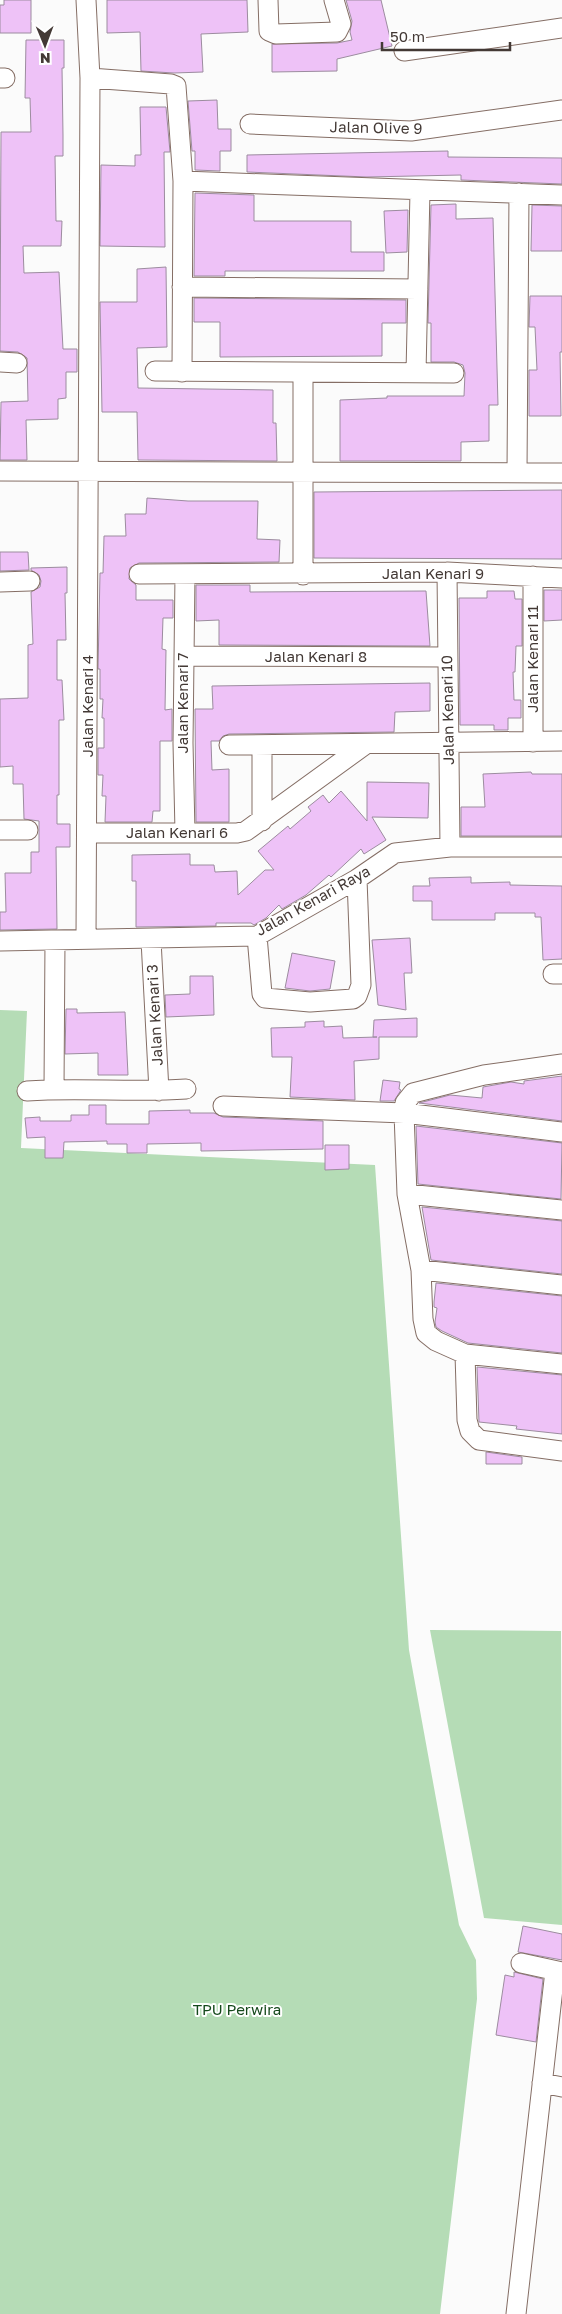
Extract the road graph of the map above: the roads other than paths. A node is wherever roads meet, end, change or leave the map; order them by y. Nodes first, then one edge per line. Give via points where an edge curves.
1 (86, 0) edge
2 (268, 0) edge
3 (334, 0) edge
4 (562, 28) edge
5 (404, 51) dead end
6 (90, 78) junction
7 (562, 110) edge
8 (250, 124) dead end
9 (183, 181) junction
10 (420, 191) junction
11 (519, 193) junction
12 (562, 195) edge
13 (182, 287) junction
14 (418, 289) junction
15 (155, 371) dead end
16 (182, 372) junction
17 (416, 373) junction
18 (454, 373) dead end
19 (303, 374) junction
20 (0, 471) edge
21 (517, 471) junction
22 (88, 472) junction
23 (303, 473) junction
24 (562, 473) edge
25 (446, 572) junction
26 (139, 574) dead end
27 (185, 574) junction
28 (303, 575) junction
29 (533, 576) junction
30 (562, 578) edge
31 (30, 581) dead end
32 (0, 582) edge
33 (184, 656) junction
34 (447, 657) junction
35 (449, 741) junction
36 (562, 741) edge
37 (534, 742) junction
38 (366, 744) junction
39 (229, 745) dead end
40 (262, 745) junction
41 (262, 821) junction
42 (0, 830) edge
43 (28, 830) dead end
44 (185, 832) junction
45 (88, 833) junction
46 (450, 847) junction
47 (562, 847) edge
48 (357, 879) junction
49 (257, 936) junction
50 (86, 939) junction
51 (151, 940) junction
52 (0, 941) edge
53 (55, 941) junction
54 (562, 1064) edge
55 (54, 1089) junction
56 (186, 1089) dead end
57 (28, 1090) dead end
58 (159, 1091) junction
59 (223, 1106) dead end
60 (404, 1113) junction
61 (562, 1132) edge
62 (407, 1194) junction
63 (562, 1210) edge
64 (421, 1270) junction
65 (562, 1285) edge
66 (465, 1354) junction
67 (562, 1364) edge
68 (562, 1451) edge
69 (521, 1962) dead end
70 (559, 1971) edge
71 (542, 2083) junction
72 (562, 2087) edge
73 (516, 2314) edge

1 - 6 street, Jalan Kenari 4
2 - 3 street via 268,29 276,34 337,32 341,24
4 - 5 street
6 - 9 street via 176,86
6 - 22 street, Jalan Kenari 4
7 - 8 street, Jalan Olive 9 via 411,131
9 - 10 street
9 - 13 street
10 - 11 street
10 - 14 street
11 - 12 street
11 - 21 street
13 - 14 street
13 - 16 street
14 - 17 street
15 - 16 street
16 - 19 street
17 - 18 street
17 - 19 street
19 - 23 street
20 - 22 street
21 - 23 street
21 - 24 street
22 - 23 street
22 - 45 street, Jalan Kenari 4
23 - 28 street
25 - 28 street, Jalan Kenari 9
25 - 29 street, Jalan Kenari 9
25 - 34 street, Jalan Kenari 10
26 - 27 street, Jalan Kenari 9
27 - 28 street, Jalan Kenari 9
27 - 33 street, Jalan Kenari 7
29 - 30 street, Jalan Kenari 9
29 - 37 street, Jalan Kenari 11
31 - 32 street
33 - 34 street, Jalan Kenari 8
33 - 44 street, Jalan Kenari 7
34 - 35 street, Jalan Kenari 10
35 - 37 street
35 - 38 street
35 - 46 street, Jalan Kenari 10
36 - 37 street
38 - 40 street
38 - 41 street, Jalan Kenari 6
39 - 40 street
40 - 41 street
41 - 44 street, Jalan Kenari 6 via 237,833
42 - 43 street
44 - 45 street, Jalan Kenari 6
45 - 50 street, Jalan Kenari 4
46 - 47 street, Jalan Kenari Raya
46 - 48 street, Jalan Kenari Raya via 395,853
48 - 49 street, Jalan Kenari Raya
48 - 49 street via 361,985 353,999 310,1002 265,998
49 - 51 street, Jalan Kenari Raya
50 - 51 street, Jalan Kenari Raya
50 - 53 street, Jalan Kenari Raya
51 - 58 street, Jalan Kenari 3
52 - 53 street, Jalan Kenari Raya
53 - 55 street
54 - 60 street via 484,1075 413,1093 405,1103
55 - 57 street
55 - 58 street
56 - 58 street
59 - 60 street
60 - 61 street
60 - 62 street
62 - 63 street
62 - 64 street
64 - 65 street
64 - 66 street via 422,1319 426,1333
66 - 67 street
66 - 68 street via 467,1420 470,1431 479,1440
69 - 70 street
70 - 71 street
71 - 72 street
71 - 73 street

